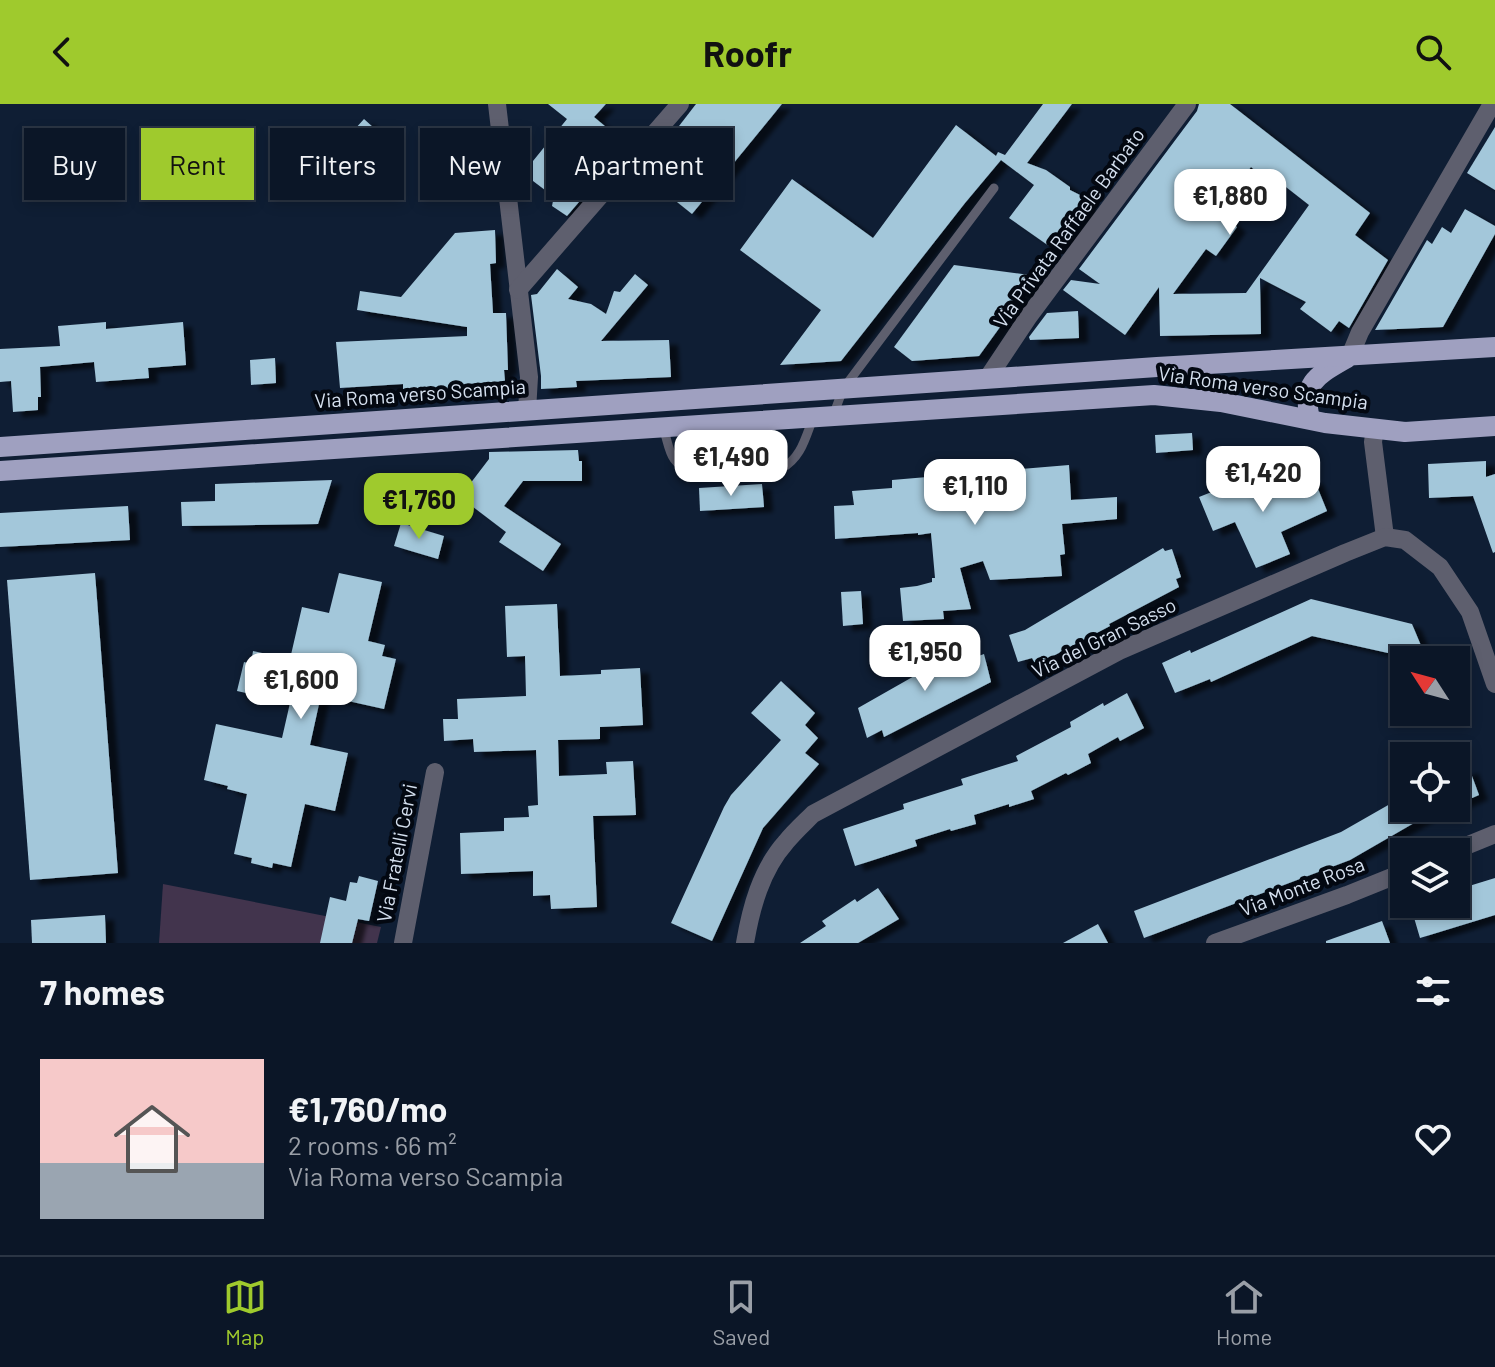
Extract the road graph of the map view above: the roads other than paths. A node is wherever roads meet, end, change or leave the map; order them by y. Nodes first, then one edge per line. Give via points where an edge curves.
1 (497, 104) edge
2 (680, 104) edge
3 (1187, 104) edge
4 (1492, 104) edge
5 (994, 188) dead end
6 (518, 290) junction
7 (1495, 347) edge
8 (1350, 356) junction
9 (987, 379) junction
10 (843, 389) junction
11 (527, 411) junction
12 (824, 417) junction
13 (1310, 419) junction
14 (1495, 426) edge
15 (663, 427) junction
16 (1375, 428) junction
17 (0, 447) edge
18 (0, 471) edge
19 (1385, 537) junction
20 (1495, 684) edge
21 (435, 772) dead end
22 (1495, 834) edge
23 (1470, 844) edge
24 (1390, 878) edge
25 (403, 943) edge
26 (745, 943) edge
27 (1215, 943) edge

1 - 6 street
2 - 6 street
3 - 9 street, Via Privata Raffaele Barbato
4 - 8 street
5 - 10 lane
6 - 11 street via 529,377
7 - 8 main road, Via Roma verso Scampia
8 - 9 main road, Via Roma verso Scampia
8 - 13 main road via 1317,376 1308,389
9 - 10 main road, Via Roma verso Scampia
10 - 11 main road, Via Roma verso Scampia
10 - 12 lane
11 - 17 main road, Via Roma verso Scampia
12 - 13 main road, Via Roma verso Scampia via 1154,395
12 - 15 main road, Via Roma verso Scampia
12 - 15 lane via 792,463 781,469 694,473 674,462
13 - 16 main road, Via Roma verso Scampia
14 - 16 main road, Via Roma verso Scampia via 1405,432
15 - 18 main road, Via Roma verso Scampia
16 - 19 street
19 - 20 street via 1405,540 1440,567 1470,612
19 - 26 street, Via del Gran Sasso via 1119,651 813,814 783,844 762,877
21 - 25 street, Via Fratelli Cervi
22 - 23 street
24 - 27 street, Via Monte Rosa

